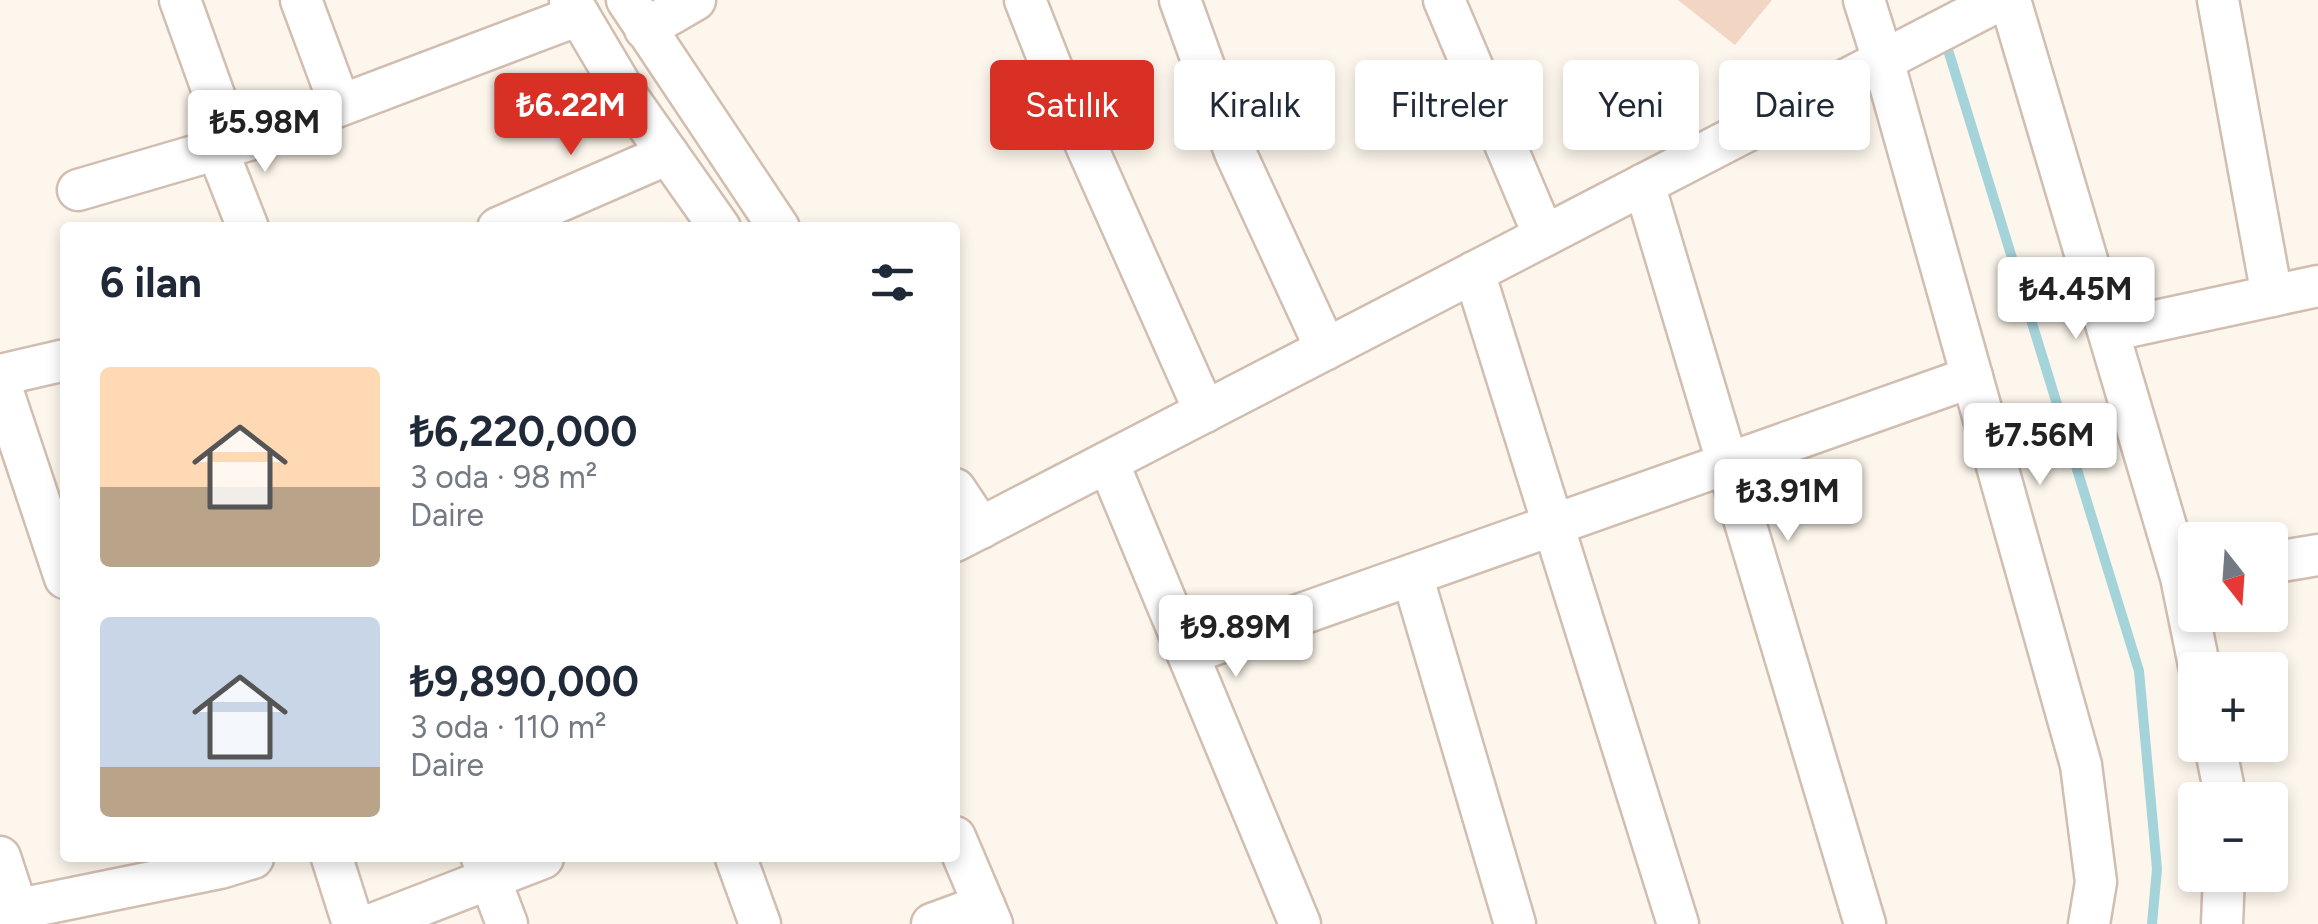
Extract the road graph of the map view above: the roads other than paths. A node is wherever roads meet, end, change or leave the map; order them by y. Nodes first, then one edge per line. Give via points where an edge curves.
1 (180, 0) edge
2 (301, 0) edge
3 (695, 0) edge
4 (1180, 0) edge
5 (1444, 0) edge
6 (1864, 0) edge
7 (2010, 0) edge
8 (2218, 0) edge
9 (1035, 3) edge
10 (574, 8) edge
11 (1985, 8) edge
12 (636, 15) edge
13 (1883, 60) junction
14 (340, 105) junction
15 (225, 147) junction
16 (668, 154) junction
17 (1644, 184) junction
18 (78, 190) dead end
19 (246, 222) edge
20 (512, 222) edge
21 (716, 222) edge
22 (775, 222) edge
23 (1544, 236) junction
24 (1474, 272) junction
25 (2318, 286) edge
26 (2272, 296) junction
27 (2108, 331) junction
28 (1326, 349) junction
29 (60, 361) edge
30 (0, 374) edge
31 (1972, 376) junction
32 (0, 384) edge
33 (1205, 412) junction
34 (1108, 462) junction
35 (1727, 463) junction
36 (960, 506) edge
37 (1553, 525) junction
38 (968, 534) edge
39 (2178, 545) edge
40 (2318, 556) edge
41 (2288, 560) edge
42 (60, 563) edge
43 (1412, 575) junction
44 (1188, 654) junction
45 (960, 849) edge
46 (0, 857) edge
47 (217, 862) edge
48 (333, 862) edge
49 (520, 862) edge
50 (737, 862) edge
51 (162, 868) edge
52 (486, 868) edge
53 (2223, 892) edge
54 (988, 914) edge
55 (13, 915) edge
56 (353, 924) edge
57 (372, 924) edge
58 (507, 924) edge
59 (760, 924) edge
60 (932, 924) edge
61 (1300, 924) edge
62 (1515, 924) edge
63 (1678, 924) edge
64 (1864, 924) edge
65 (2088, 924) edge
66 (2222, 924) edge

1 - 15 street
2 - 14 street
3 - 12 street
4 - 28 street via 1235,152
5 - 23 street
6 - 13 street
7 - 27 street
8 - 26 street
9 - 33 street
10 - 14 street
10 - 16 street
11 - 13 street
12 - 22 street
13 - 17 street
13 - 31 street
14 - 15 street
15 - 18 street
15 - 19 street
16 - 20 street
16 - 21 street
17 - 23 street
17 - 35 street
23 - 24 street
24 - 28 street
24 - 37 street
25 - 26 street
26 - 27 street
27 - 39 street
28 - 33 street
29 - 30 street
31 - 35 street
31 - 65 street via 2081,766 2096,882
32 - 42 street
33 - 34 street
34 - 38 street
34 - 44 street
35 - 37 street
35 - 64 street
36 - 38 street
37 - 43 street
37 - 63 street
40 - 41 street
43 - 44 street
43 - 62 street
44 - 61 street
45 - 54 street
46 - 55 street
47 - 51 street
48 - 56 street
49 - 52 street
50 - 59 street
51 - 55 street
52 - 57 street
52 - 58 street
53 - 66 street
54 - 60 street

